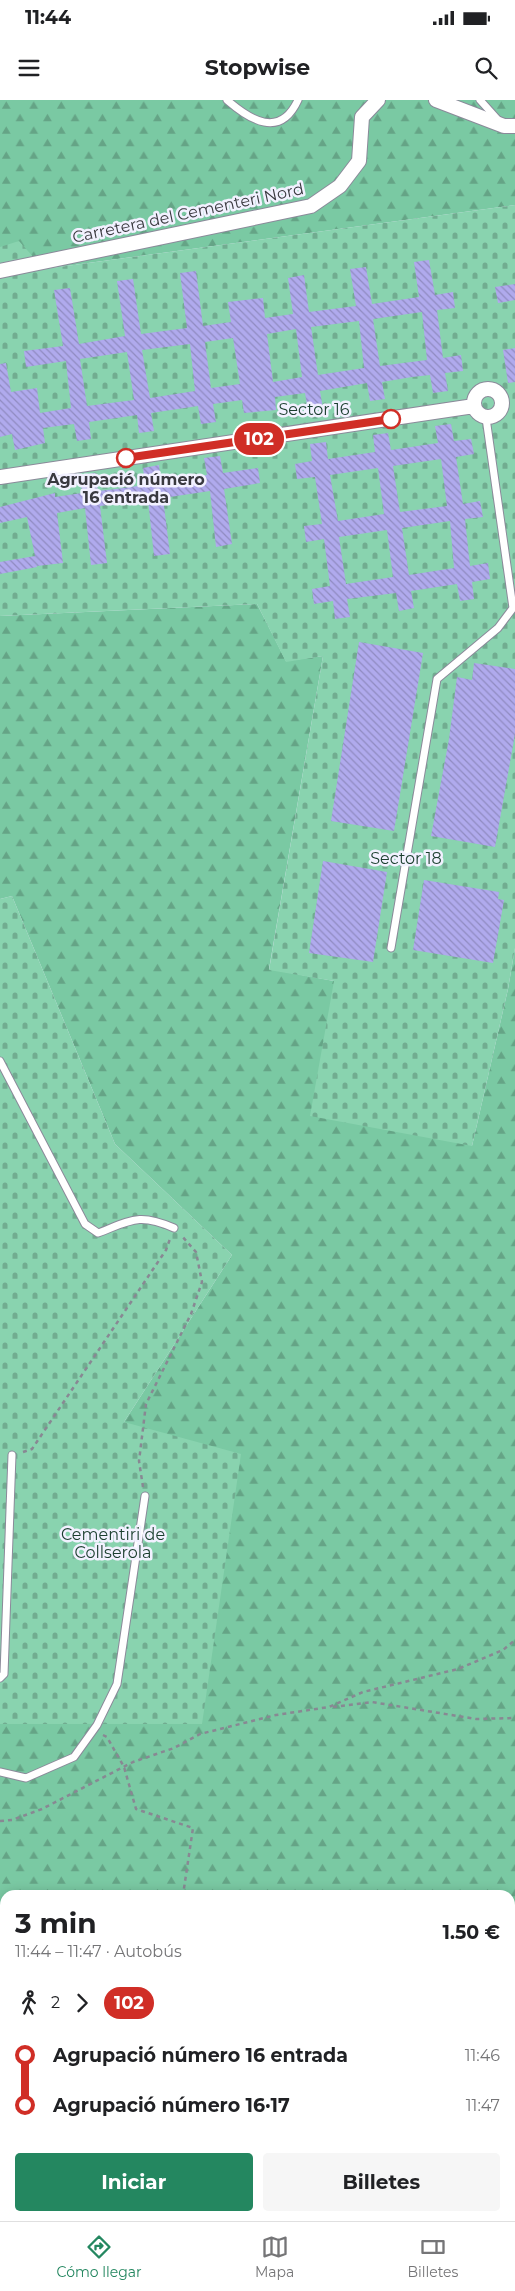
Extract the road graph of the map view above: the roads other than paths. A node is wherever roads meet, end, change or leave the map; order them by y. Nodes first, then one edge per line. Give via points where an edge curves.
1 (227, 100) edge
2 (298, 100) edge
3 (378, 100) edge
4 (436, 100) edge
5 (480, 100) edge
6 (509, 126) edge
7 (0, 271) edge
8 (509, 400) edge
9 (474, 406) junction
10 (486, 418) junction
11 (0, 477) edge
12 (391, 948) dead end
13 (0, 1061) edge
14 (174, 1228) road end
15 (12, 1455) road end
16 (145, 1496) road end
17 (0, 1678) edge
18 (0, 1772) edge

1 - 2 lane via 244,115 268,123 288,114
3 - 7 street, Carretera del Cementeri Nord via 362,117 359,161 340,186 311,206
4 - 6 street
5 - 6 lane
8 - 9 street via 486,388 476,394
8 - 10 street via 495,416
9 - 10 street via 478,414
9 - 11 street
10 - 12 lane via 512,608 498,628 437,679
13 - 14 lane via 85,1224 98,1233 138,1218 155,1220
15 - 17 lane via 4,1674
16 - 18 lane via 117,1684 94,1730 74,1757 26,1778

